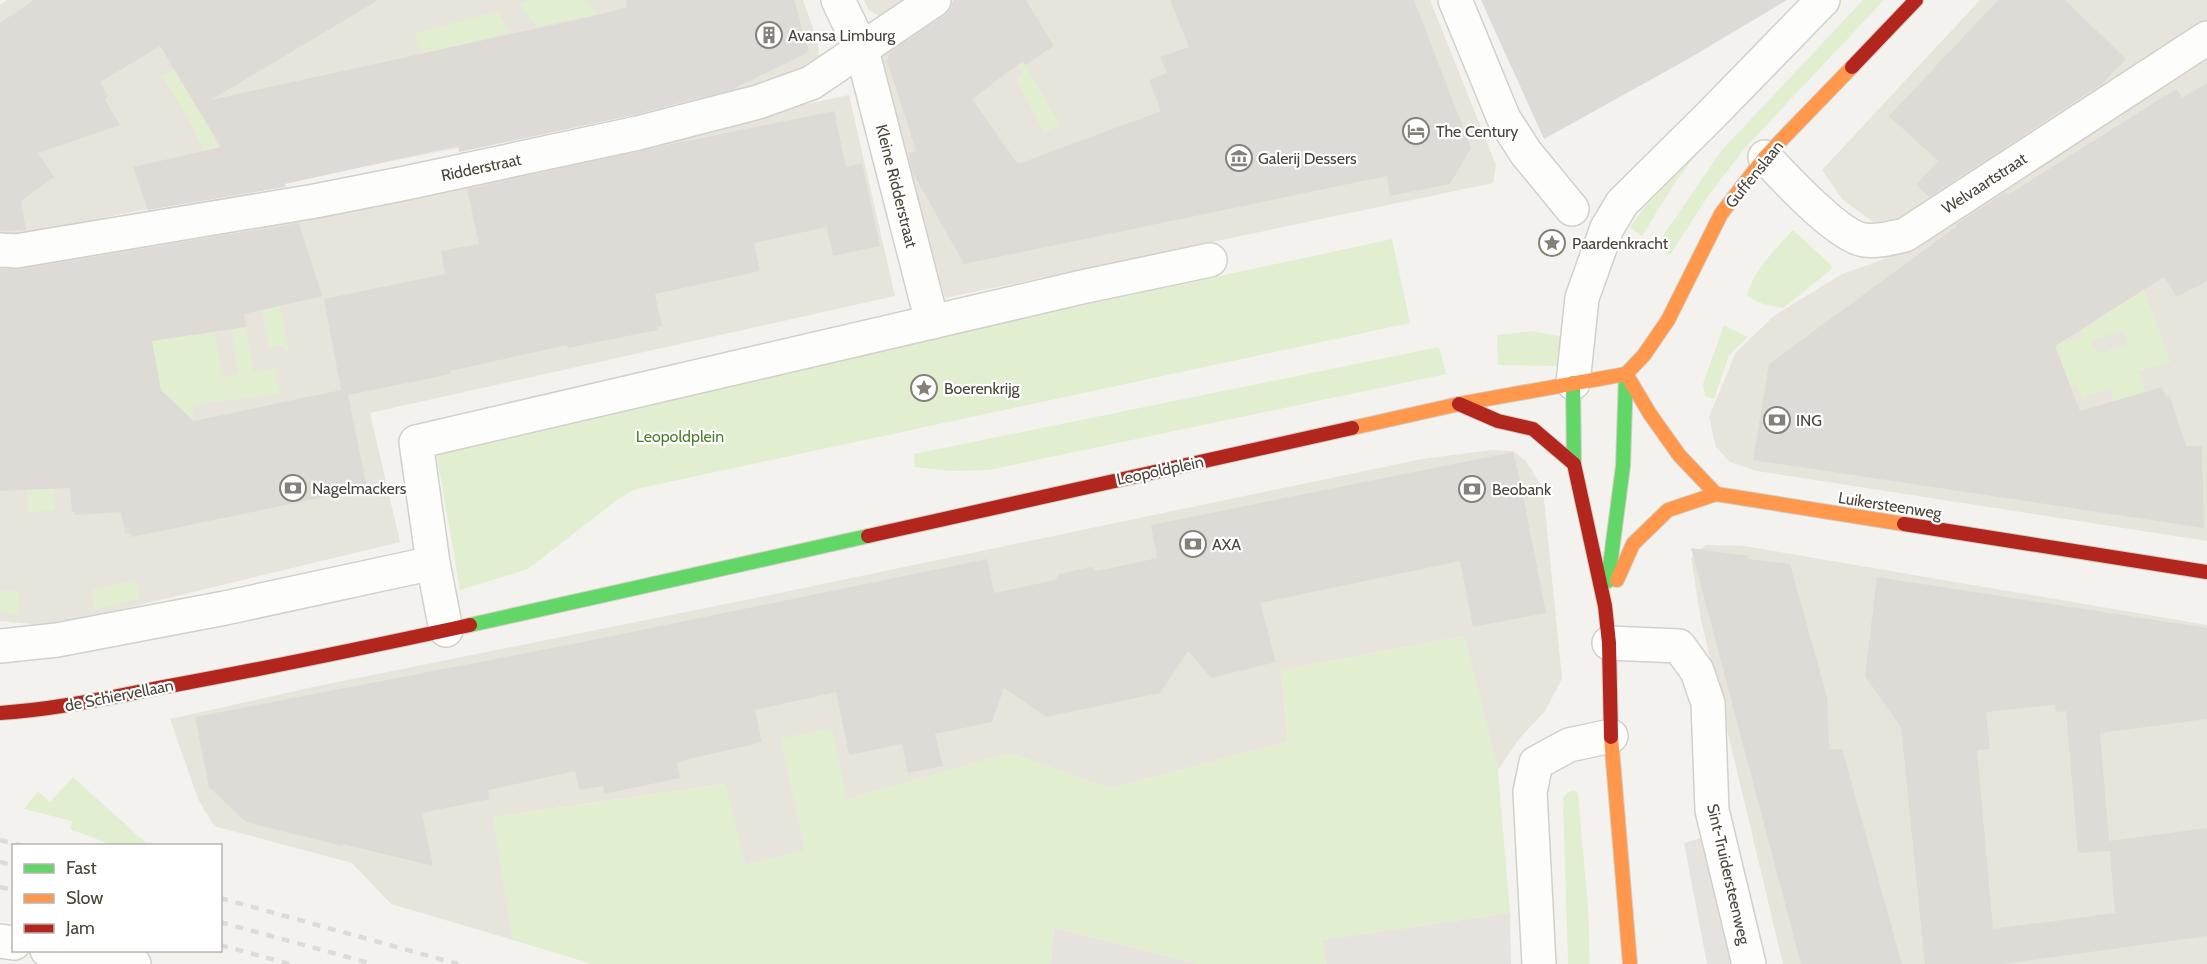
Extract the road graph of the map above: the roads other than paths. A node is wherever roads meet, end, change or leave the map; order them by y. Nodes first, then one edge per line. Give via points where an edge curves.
1 (838, 0) edge
2 (1455, 0) edge
3 (1823, 0) edge
4 (1916, 0) edge
5 (922, 8) edge
6 (2207, 38) edge
7 (862, 50) junction
8 (1765, 158) junction
9 (1572, 209) dead end
10 (0, 250) edge
11 (1210, 260) dead end
12 (932, 322) junction
13 (1626, 374) junction
14 (1573, 383) junction
15 (1459, 404) junction
16 (1574, 464) junction
17 (1716, 494) junction
18 (433, 563) junction
19 (2207, 572) edge
20 (1605, 606) junction
21 (446, 630) junction
22 (1609, 643) junction
23 (0, 646) edge
24 (238, 673) joint
25 (0, 713) edge
26 (1611, 736) junction
27 (54, 952) edge
28 (134, 964) edge
29 (1539, 964) edge
30 (1630, 964) edge
31 (1749, 964) edge

1 - 7 street, Kleine Ridderstraat
2 - 9 street via 1504,119
3 - 14 street via 1622,203 1607,228 1582,298
4 - 8 main road, Guffenslaan
5 - 7 street, Ridderstraat
6 - 8 street, Welvaartstraat via 1905,235 1863,240 1841,228
7 - 10 street, Ridderstraat via 811,83 758,102 638,134 315,201 16,251
7 - 12 street, Kleine Ridderstraat
8 - 13 main road, Guffenslaan via 1721,214 1668,320
11 - 12 street
12 - 18 street via 416,442
13 - 14 main road, Leopoldplein
13 - 17 main road via 1679,455
13 - 20 main road via 1623,466
14 - 15 main road, Leopoldplein
14 - 16 main road
15 - 16 main road via 1498,421 1533,429
15 - 21 main road, Leopoldplein
16 - 20 main road
17 - 19 main road, Luikersteenweg
17 - 20 main road via 1668,510 1648,529 1634,544
18 - 21 street
18 - 23 street via 225,608 57,640
20 - 22 main road
21 - 24 main road, Leopoldplein
22 - 26 main road
22 - 31 street, Sint-Truidersteenweg via 1679,646 1697,670 1708,703 1712,810
24 - 25 main road, de Schiervellaan via 33,711
26 - 29 street via 1569,745 1536,763 1530,792
26 - 30 main road
27 - 28 street

